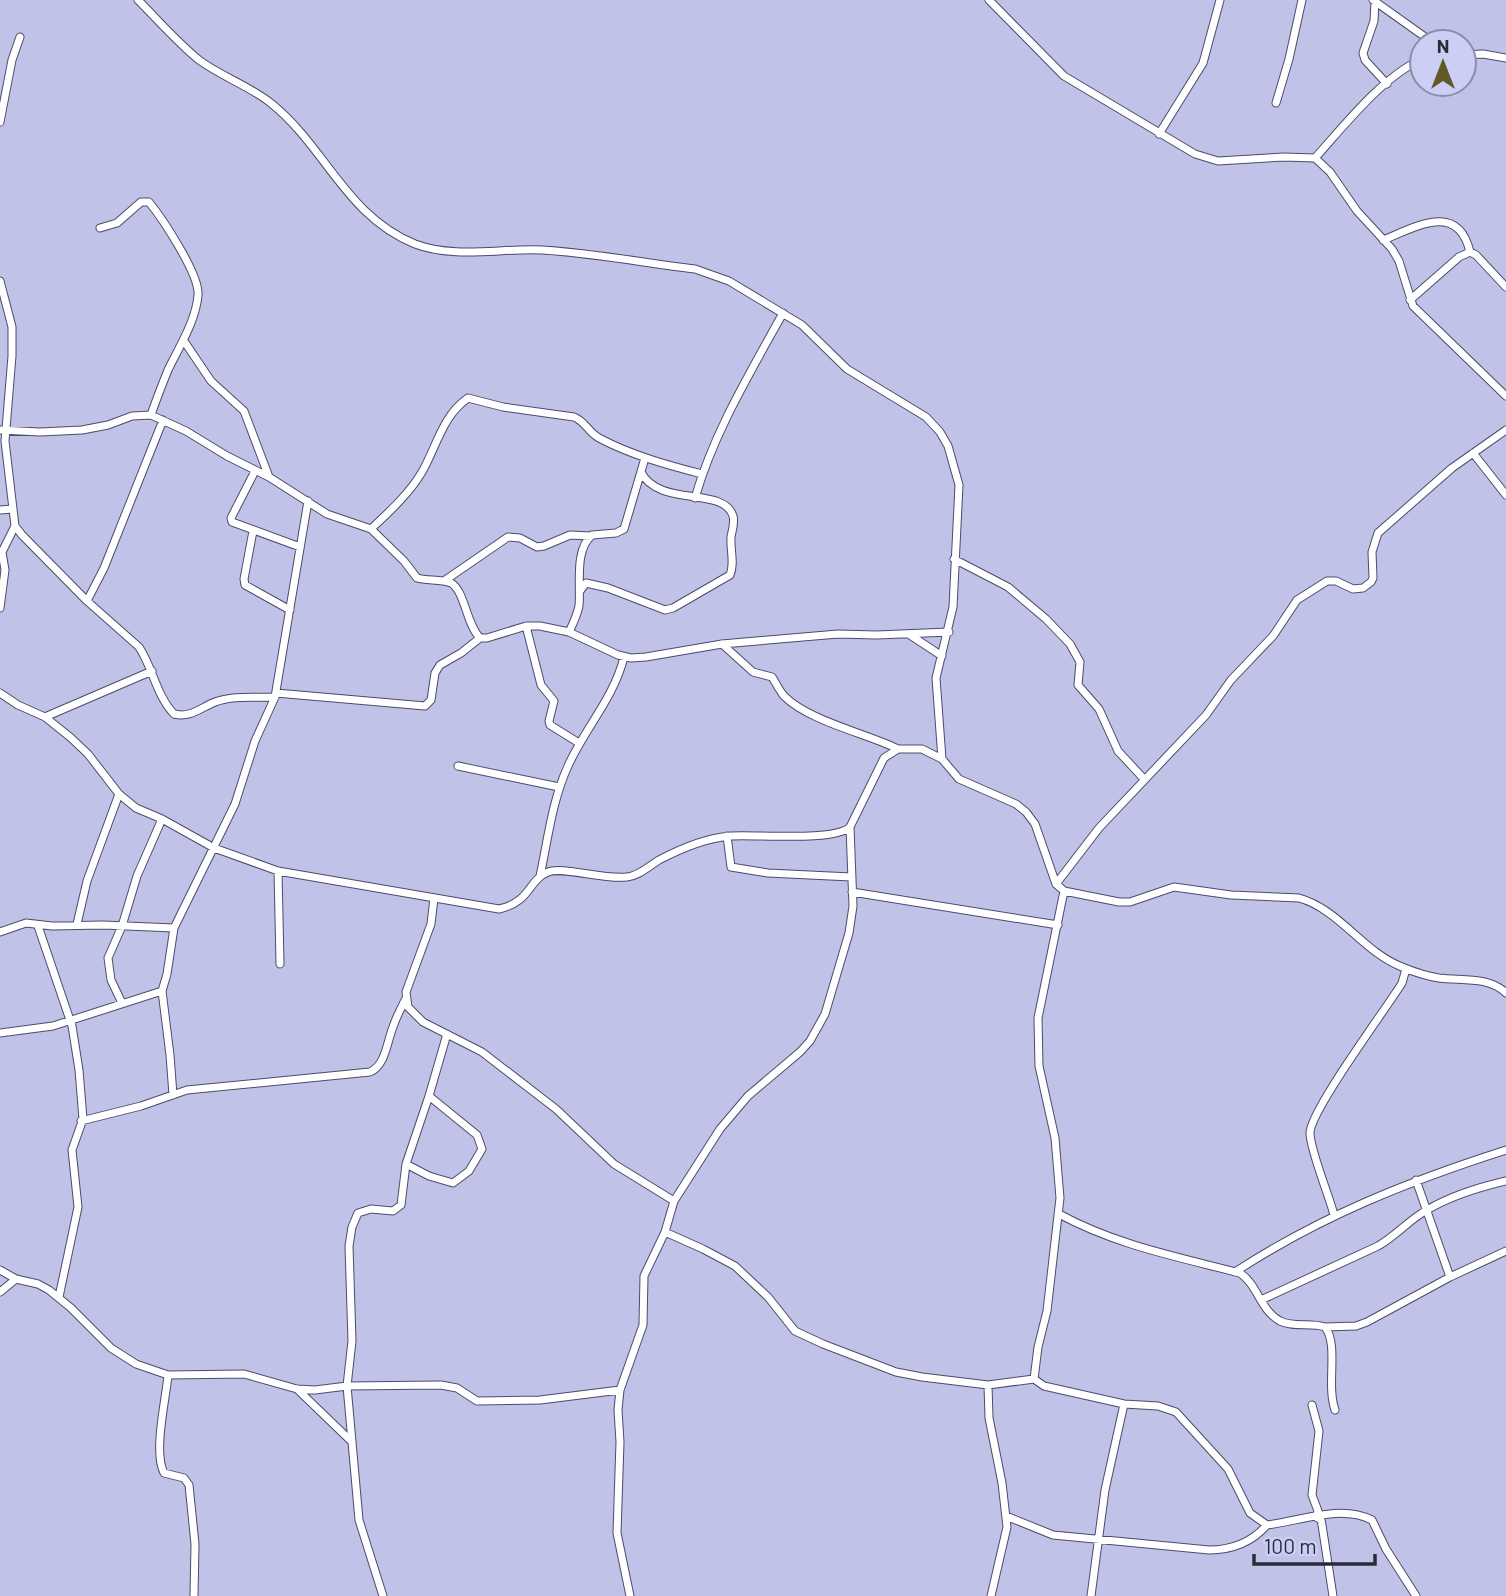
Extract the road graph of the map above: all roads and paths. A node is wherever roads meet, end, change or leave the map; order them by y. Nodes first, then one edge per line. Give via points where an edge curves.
1 (138, 0) edge
2 (989, 0) edge
3 (1220, 0) edge
4 (1302, 0) edge
5 (1374, 1) edge
6 (1412, 28) edge
7 (20, 37) dead end
8 (1478, 54) edge
9 (1506, 58) edge
10 (1408, 66) edge
11 (1387, 84) junction
12 (1276, 103) dead end
13 (0, 121) edge
14 (1159, 134) junction
15 (1315, 158) junction
16 (100, 228) dead end
17 (1383, 240) junction
18 (1470, 252) junction
19 (0, 281) edge
20 (1506, 287) edge
21 (1410, 300) junction
22 (783, 313) junction
23 (184, 341) junction
24 (1506, 396) edge
25 (151, 415) junction
26 (163, 420) junction
27 (3, 430) edge
28 (1506, 430) edge
29 (1473, 453) junction
30 (645, 458) junction
31 (255, 471) junction
32 (641, 472) junction
33 (702, 474) junction
34 (268, 477) junction
35 (1506, 495) edge
36 (695, 498) junction
37 (308, 501) junction
38 (12, 509) junction
39 (0, 510) edge
40 (15, 526) junction
41 (371, 530) junction
42 (253, 531) junction
43 (591, 536) junction
44 (300, 547) junction
45 (954, 559) junction
46 (444, 582) junction
47 (580, 591) junction
48 (87, 601) junction
49 (0, 608) edge
50 (290, 610) junction
51 (526, 626) junction
52 (569, 632) junction
53 (949, 632) junction
54 (909, 634) junction
55 (480, 638) junction
56 (722, 644) junction
57 (942, 656) junction
58 (624, 657) junction
59 (152, 671) junction
60 (0, 693) edge
61 (276, 695) junction
62 (45, 717) junction
63 (579, 743) junction
64 (898, 748) junction
65 (942, 759) junction
66 (458, 766) dead end
67 (1144, 779) junction
68 (559, 787) junction
69 (119, 794) junction
70 (162, 819) junction
71 (850, 827) junction
72 (727, 836) junction
73 (214, 848) junction
74 (278, 871) junction
75 (540, 876) junction
76 (851, 877) junction
77 (1056, 884) junction
78 (1064, 891) junction
79 (852, 892) junction
80 (434, 898) junction
81 (77, 924) junction
82 (1058, 925) junction
83 (37, 926) junction
84 (122, 926) junction
85 (174, 928) junction
86 (0, 932) edge
87 (280, 964) dead end
88 (1406, 969) junction
89 (162, 991) junction
90 (1506, 993) edge
91 (405, 1000) junction
92 (122, 1003) junction
93 (70, 1020) junction
94 (0, 1033) edge
95 (447, 1034) junction
96 (173, 1095) junction
97 (429, 1096) junction
98 (80, 1121) junction
99 (1506, 1150) edge
100 (406, 1164) junction
101 (1416, 1180) junction
102 (1506, 1181) edge
103 (674, 1201) junction
104 (1425, 1211) junction
105 (1059, 1214) junction
106 (1334, 1215) junction
107 (665, 1232) junction
108 (1506, 1251) edge
109 (0, 1269) edge
110 (1235, 1272) junction
111 (1450, 1277) junction
112 (16, 1279) junction
113 (0, 1292) edge
114 (59, 1297) junction
115 (1261, 1300) junction
116 (1325, 1327) junction
117 (168, 1375) junction
118 (1034, 1379) junction
119 (988, 1385) junction
120 (347, 1386) junction
121 (297, 1389) junction
122 (620, 1390) junction
123 (1124, 1404) junction
124 (1312, 1405) dead end
125 (1335, 1410) dead end
126 (351, 1441) junction
127 (1006, 1516) junction
128 (1316, 1517) junction
129 (1267, 1525) junction
130 (1099, 1540) junction
131 (194, 1596) edge
132 (383, 1596) edge
133 (630, 1596) edge
134 (991, 1596) edge
135 (1091, 1596) edge
136 (1333, 1596) edge
137 (1416, 1596) edge

1 - 22 street via 199,59 280,111 344,190 393,233 446,251 542,250 695,268 729,281
2 - 14 street via 1064,76
3 - 14 street via 1203,63
4 - 12 street
5 - 6 street
5 - 11 street via 1374,21 1364,57
7 - 13 street
8 - 9 street
10 - 11 street
11 - 15 street
14 - 15 street via 1219,161
15 - 17 street
16 - 23 street via 117,223 143,201 151,204 195,278 199,295
17 - 18 street via 1441,221 1459,228
17 - 21 street via 1399,261
18 - 20 street
18 - 21 street
19 - 27 street via 12,327
21 - 24 street
22 - 33 street via 729,411
22 - 45 street via 822,342 847,369 906,403 940,432 959,485
23 - 25 street
23 - 34 street via 211,381 244,411
25 - 26 street
25 - 27 street via 82,430
26 - 31 street
26 - 48 street
27 - 38 street
28 - 29 street
29 - 35 street
29 - 67 street via 1378,533 1371,582 1353,589 1327,581 1297,600 1273,636 1231,680 1206,715
30 - 32 street
30 - 33 street
30 - 41 street via 598,438 580,419 468,398 443,426 420,475
31 - 34 street
31 - 42 street via 231,517 235,524
32 - 36 street via 651,486
32 - 43 street via 624,529
33 - 36 street
34 - 37 street
36 - 47 street via 712,499 734,518 732,569 727,577 665,610 598,584 586,583
37 - 41 street via 327,514
37 - 44 street
38 - 39 street
38 - 40 street
40 - 48 street
40 - 49 street via 2,552 5,570
41 - 46 street via 413,575
42 - 44 street
42 - 50 street via 245,585
43 - 46 street via 570,535 537,547 508,537
43 - 47 street via 581,559
44 - 50 street
45 - 53 street
45 - 67 street via 1016,593 1070,644 1080,662 1078,685 1099,709 1122,756
46 - 55 street via 458,591
47 - 52 street
48 - 59 street via 139,647
50 - 61 street
51 - 52 street
51 - 55 street
51 - 63 street via 541,685 554,701 550,725
52 - 58 street
53 - 54 street
53 - 57 street
54 - 56 street via 838,634
54 - 57 street
55 - 61 street via 440,665 431,700 425,706
56 - 58 street
56 - 64 street via 753,672 772,677 792,702 838,727
57 - 65 street via 936,688
58 - 63 street via 615,685
59 - 61 street via 165,702 177,715 227,699
59 - 62 street
60 - 62 street
61 - 73 street
62 - 69 street via 88,754
63 - 68 street
64 - 65 street via 922,749
64 - 71 street via 884,758
65 - 77 street via 959,779 1026,812 1035,824
66 - 68 street
67 - 77 street
68 - 75 street
69 - 70 street via 136,808
69 - 81 street via 87,881
70 - 73 street
70 - 84 street
71 - 72 street via 824,835
71 - 76 street
72 - 75 street via 691,846 630,877 601,878 554,870
72 - 76 street via 731,867
73 - 74 street
73 - 85 street
74 - 80 street
74 - 87 street
75 - 80 street via 525,897 499,909
76 - 79 street
77 - 78 street
78 - 82 street
78 - 88 street via 1119,902 1174,887 1309,900 1371,951
79 - 82 street
79 - 103 street via 849,933 830,1002 817,1030 784,1068 733,1112
80 - 91 street via 431,924
81 - 83 street
81 - 84 street
82 - 105 street via 1041,997 1038,1037 1041,1084 1055,1138
83 - 86 street via 23,923
83 - 93 street
84 - 85 street
84 - 92 street via 108,969
85 - 89 street
88 - 90 street via 1437,978 1488,982
88 - 106 street via 1402,983 1311,1125 1313,1150
89 - 92 street
89 - 96 street
91 - 95 street via 414,1014
91 - 96 street via 375,1070 207,1087
92 - 93 street
93 - 94 street
93 - 98 street via 79,1070
95 - 97 street
95 - 103 street via 499,1064 614,1164
96 - 98 street
97 - 100 street
97 - 100 street via 477,1135 482,1149 469,1171 453,1183
98 - 114 street via 72,1150 78,1207
99 - 101 street
100 - 120 street via 397,1210 364,1210 352,1227 352,1341
101 - 104 street
101 - 106 street
102 - 104 street
103 - 107 street
104 - 111 street
104 - 115 street via 1395,1237
105 - 110 street via 1122,1243
105 - 118 street
106 - 110 street
107 - 119 street via 735,1266 802,1335 896,1372
107 - 122 street via 644,1276 643,1325
108 - 111 street
109 - 112 street
110 - 115 street via 1249,1280
111 - 116 street via 1367,1322
112 - 113 street
112 - 114 street via 38,1283
114 - 117 street via 111,1348 136,1364
115 - 116 street via 1282,1321
116 - 125 street via 1332,1338 1330,1392
117 - 121 street via 244,1374
117 - 131 street via 160,1466 164,1473 184,1478 189,1485
118 - 119 street
118 - 123 street via 1044,1386
119 - 127 street via 989,1418
120 - 121 street
120 - 122 street via 441,1385 457,1388 477,1401 540,1400
120 - 126 street
121 - 126 street
122 - 133 street via 617,1534
123 - 129 street via 1176,1412 1228,1469 1250,1513
123 - 130 street
124 - 128 street via 1319,1431 1312,1495
126 - 132 street via 359,1520
127 - 130 street via 1053,1535
127 - 134 street via 1006,1536
128 - 129 street
128 - 136 street via 1321,1520
128 - 137 street via 1346,1513 1372,1520
129 - 130 street via 1253,1538 1220,1550
130 - 135 street

